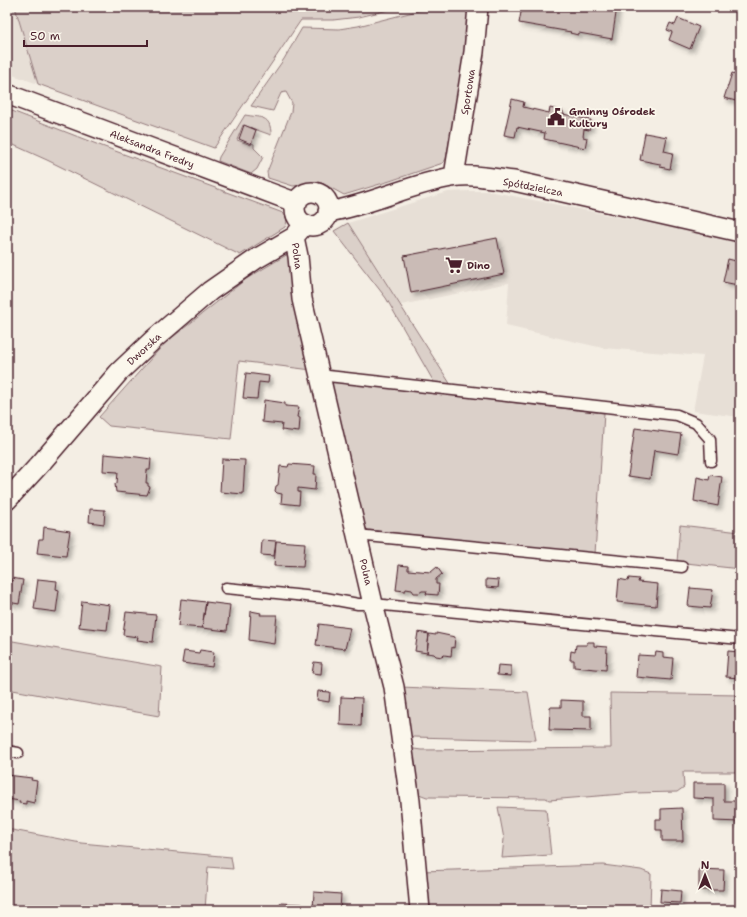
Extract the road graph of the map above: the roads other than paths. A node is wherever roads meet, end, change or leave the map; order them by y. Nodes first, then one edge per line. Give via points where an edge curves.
1 (478, 7) edge
2 (7, 94) edge
3 (454, 176) junction
4 (296, 203) junction
5 (328, 212) junction
6 (299, 231) junction
7 (740, 232) edge
8 (319, 375) junction
9 (711, 461) dead end
10 (7, 500) edge
11 (357, 535) junction
12 (682, 567) dead end
13 (226, 588) dead end
14 (373, 604) junction
15 (740, 639) edge
16 (7, 751) edge
17 (18, 753) dead end
18 (420, 910) edge

1 - 3 street, Sportowa via 474,52
2 - 4 street, Aleksandra Fredry
3 - 5 street, Spółdzielcza via 347,209
3 - 7 street, Spółdzielcza via 514,182
4 - 5 street via 305,194 316,193 324,198
4 - 6 street, Polna via 295,211 300,221
5 - 6 street, Dworska via 321,223
6 - 8 street, Polna via 298,256 302,299
6 - 10 street, Dworska via 210,291 154,339 119,372
8 - 9 lane via 677,415 696,423 710,438
8 - 11 street, Polna
11 - 12 lane
11 - 14 street, Polna
13 - 14 lane
14 - 15 lane
14 - 18 street, Polna via 394,687 410,801
16 - 17 lane

